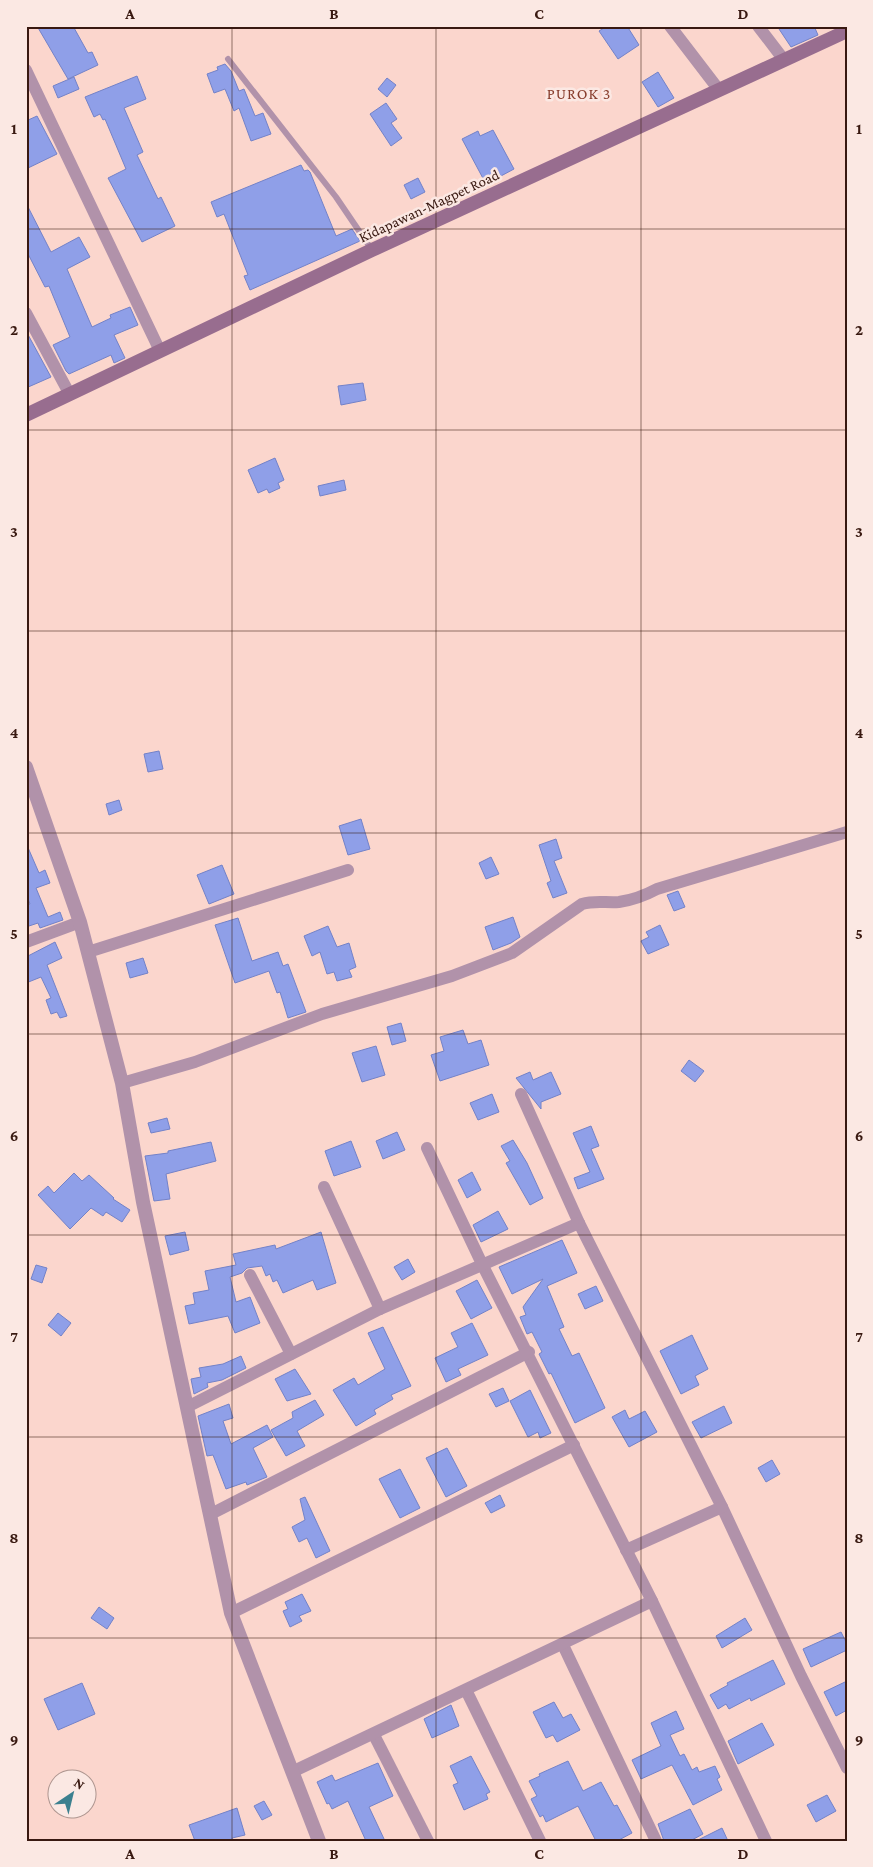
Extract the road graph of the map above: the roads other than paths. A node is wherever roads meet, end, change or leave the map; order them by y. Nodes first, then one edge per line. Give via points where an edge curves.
1 (670, 26) edge
2 (758, 26) edge
3 (847, 32) edge
4 (228, 59) dead end
5 (784, 60) junction
6 (26, 70) edge
7 (719, 90) junction
8 (372, 250) junction
9 (26, 313) edge
10 (160, 351) junction
11 (69, 393) junction
12 (26, 415) edge
13 (26, 767) edge
14 (847, 832) edge
15 (348, 870) dead end
16 (80, 922) junction
17 (26, 942) edge
18 (88, 952) junction
19 (122, 1083) junction
20 (520, 1094) dead end
21 (427, 1148) dead end
22 (324, 1187) dead end
23 (579, 1223) junction
24 (482, 1264) junction
25 (250, 1276) dead end
26 (380, 1309) junction
27 (529, 1352) junction
28 (291, 1354) junction
29 (187, 1407) junction
30 (574, 1445) junction
31 (722, 1507) junction
32 (211, 1514) junction
33 (626, 1550) junction
34 (652, 1601) junction
35 (231, 1613) junction
36 (563, 1645) junction
37 (466, 1690) junction
38 (374, 1735) junction
39 (847, 1768) edge
40 (294, 1771) junction
41 (319, 1841) edge
42 (428, 1841) edge
43 (540, 1841) edge
44 (656, 1841) edge
45 (766, 1841) edge

1 - 7 street
2 - 5 street
3 - 5 main road, Kidapawan-Magpet Road
4 - 8 lane via 336,198
5 - 7 main road, Kidapawan-Magpet Road
6 - 10 street
7 - 8 main road, Kidapawan-Magpet Road
8 - 10 main road, Kidapawan-Magpet Road
9 - 11 street
10 - 11 main road, Kidapawan-Magpet Road
11 - 12 main road, Kidapawan-Magpet Road
13 - 16 street
14 - 19 street via 657,889 638,898 617,902 592,901 566,914 512,953 452,976 322,1014 195,1062
15 - 18 street
16 - 17 street
16 - 18 street
18 - 19 street
19 - 29 street
20 - 23 street
21 - 24 street
22 - 26 street
23 - 24 street
23 - 31 street
24 - 26 street
24 - 27 street
25 - 28 street
26 - 28 street
27 - 30 street
27 - 32 street
28 - 29 street
29 - 32 street
30 - 33 street
30 - 35 street
31 - 33 street
31 - 39 street
32 - 35 street
33 - 34 street
34 - 36 street
34 - 45 street
35 - 40 street
36 - 37 street
36 - 44 street
37 - 38 street
37 - 43 street
38 - 40 street
38 - 42 street
40 - 41 street

